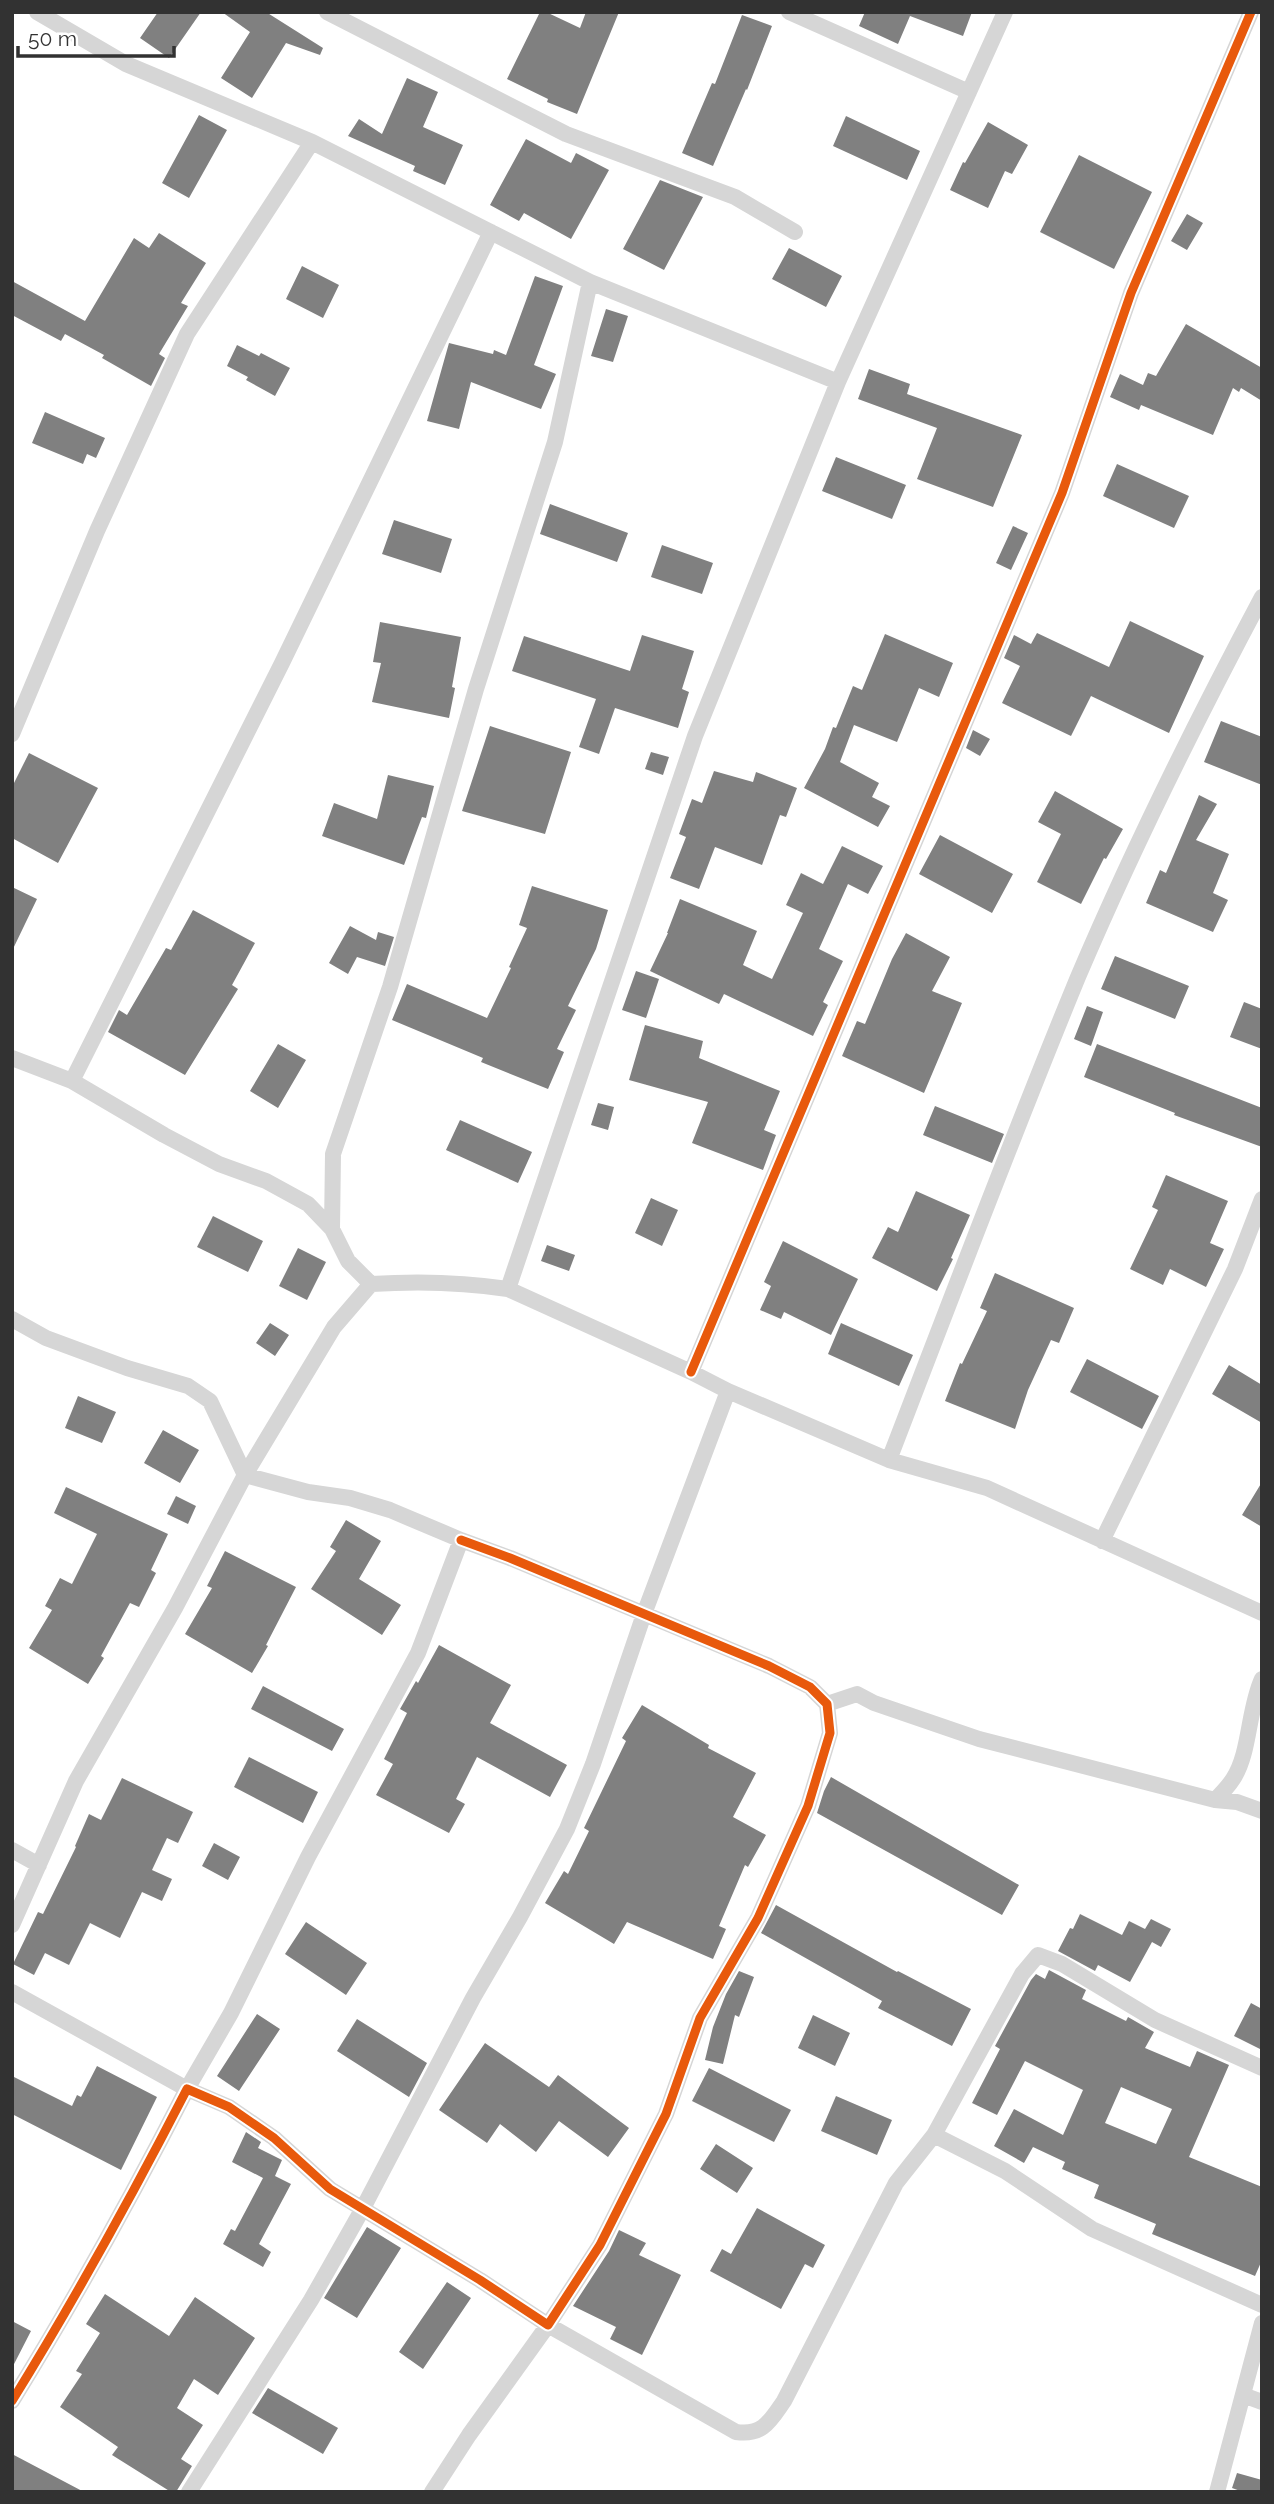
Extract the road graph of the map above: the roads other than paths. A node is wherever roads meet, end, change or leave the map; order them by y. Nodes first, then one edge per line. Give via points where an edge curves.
1 (37, 12) edge
2 (327, 12) edge
3 (789, 12) edge
4 (1005, 12) edge
5 (1250, 13) edge
6 (1262, 17) edge
7 (969, 92) junction
8 (312, 142) junction
9 (491, 232) junction
10 (795, 232) dead end
11 (590, 282) junction
12 (838, 382) junction
13 (1262, 597) edge
14 (12, 734) edge
15 (12, 1058) edge
16 (72, 1081) junction
17 (1262, 1199) edge
18 (332, 1229) junction
19 (371, 1284) junction
20 (508, 1289) junction
21 (12, 1319) edge
22 (691, 1372) junction
23 (728, 1391) junction
24 (889, 1460) junction
25 (245, 1475) junction
26 (461, 1541) junction
27 (1102, 1541) junction
28 (1262, 1613) edge
29 (643, 1615) junction
30 (1262, 1679) edge
31 (827, 1704) junction
32 (1215, 1800) junction
33 (1262, 1811) edge
34 (12, 1850) edge
35 (39, 1865) junction
36 (12, 1925) edge
37 (12, 1992) edge
38 (1262, 2068) edge
39 (187, 2089) junction
40 (934, 2135) junction
41 (362, 2210) junction
42 (1262, 2305) edge
43 (1262, 2323) edge
44 (548, 2325) junction
45 (1243, 2395) junction
46 (12, 2401) edge
47 (1262, 2402) edge
48 (189, 2492) edge
49 (432, 2492) edge
50 (1217, 2492) edge

1 - 8 street via 126,64
2 - 10 street via 566,134 735,197
3 - 7 street
4 - 7 street
5 - 6 street
5 - 22 street via 1131,293 1062,493
7 - 12 street
8 - 9 street
8 - 14 street via 187,334
9 - 11 street
9 - 16 street
11 - 12 street
11 - 18 street via 555,442 476,689 390,987 333,1154
12 - 20 street via 695,736
13 - 24 street via 1194,725 1079,975
15 - 16 street
16 - 18 street via 219,1164 308,1203
17 - 27 street via 1236,1269
18 - 19 street via 348,1261
19 - 20 street via 407,1281
19 - 25 street via 334,1327
20 - 22 street
21 - 25 street via 46,1338 188,1386 209,1401
22 - 23 street
23 - 24 street
23 - 29 street
24 - 27 street via 987,1488
25 - 26 street via 390,1510
25 - 35 street via 76,1781
26 - 29 street
26 - 39 street via 418,1653
27 - 28 street
29 - 31 street via 769,1666 810,1687
29 - 41 street via 567,1829 472,1998
30 - 32 street via 1254,1695 1242,1758 1234,1778
31 - 32 street via 857,1694 979,1739
31 - 44 street via 830,1733 808,1806 758,1918 700,2018 667,2114 600,2245
32 - 33 street
34 - 35 street
35 - 36 street
37 - 39 street
38 - 40 street via 1155,2021 1062,1964 1038,1955 1016,1984
39 - 41 street via 229,2107 274,2138 330,2189
39 - 46 street via 78,2293
40 - 42 street via 1005,2171 1092,2229
40 - 44 street via 896,2183 785,2401 757,2432 736,2432
41 - 44 street
41 - 48 street via 311,2300
43 - 45 street
44 - 49 street
45 - 47 street
45 - 50 street

